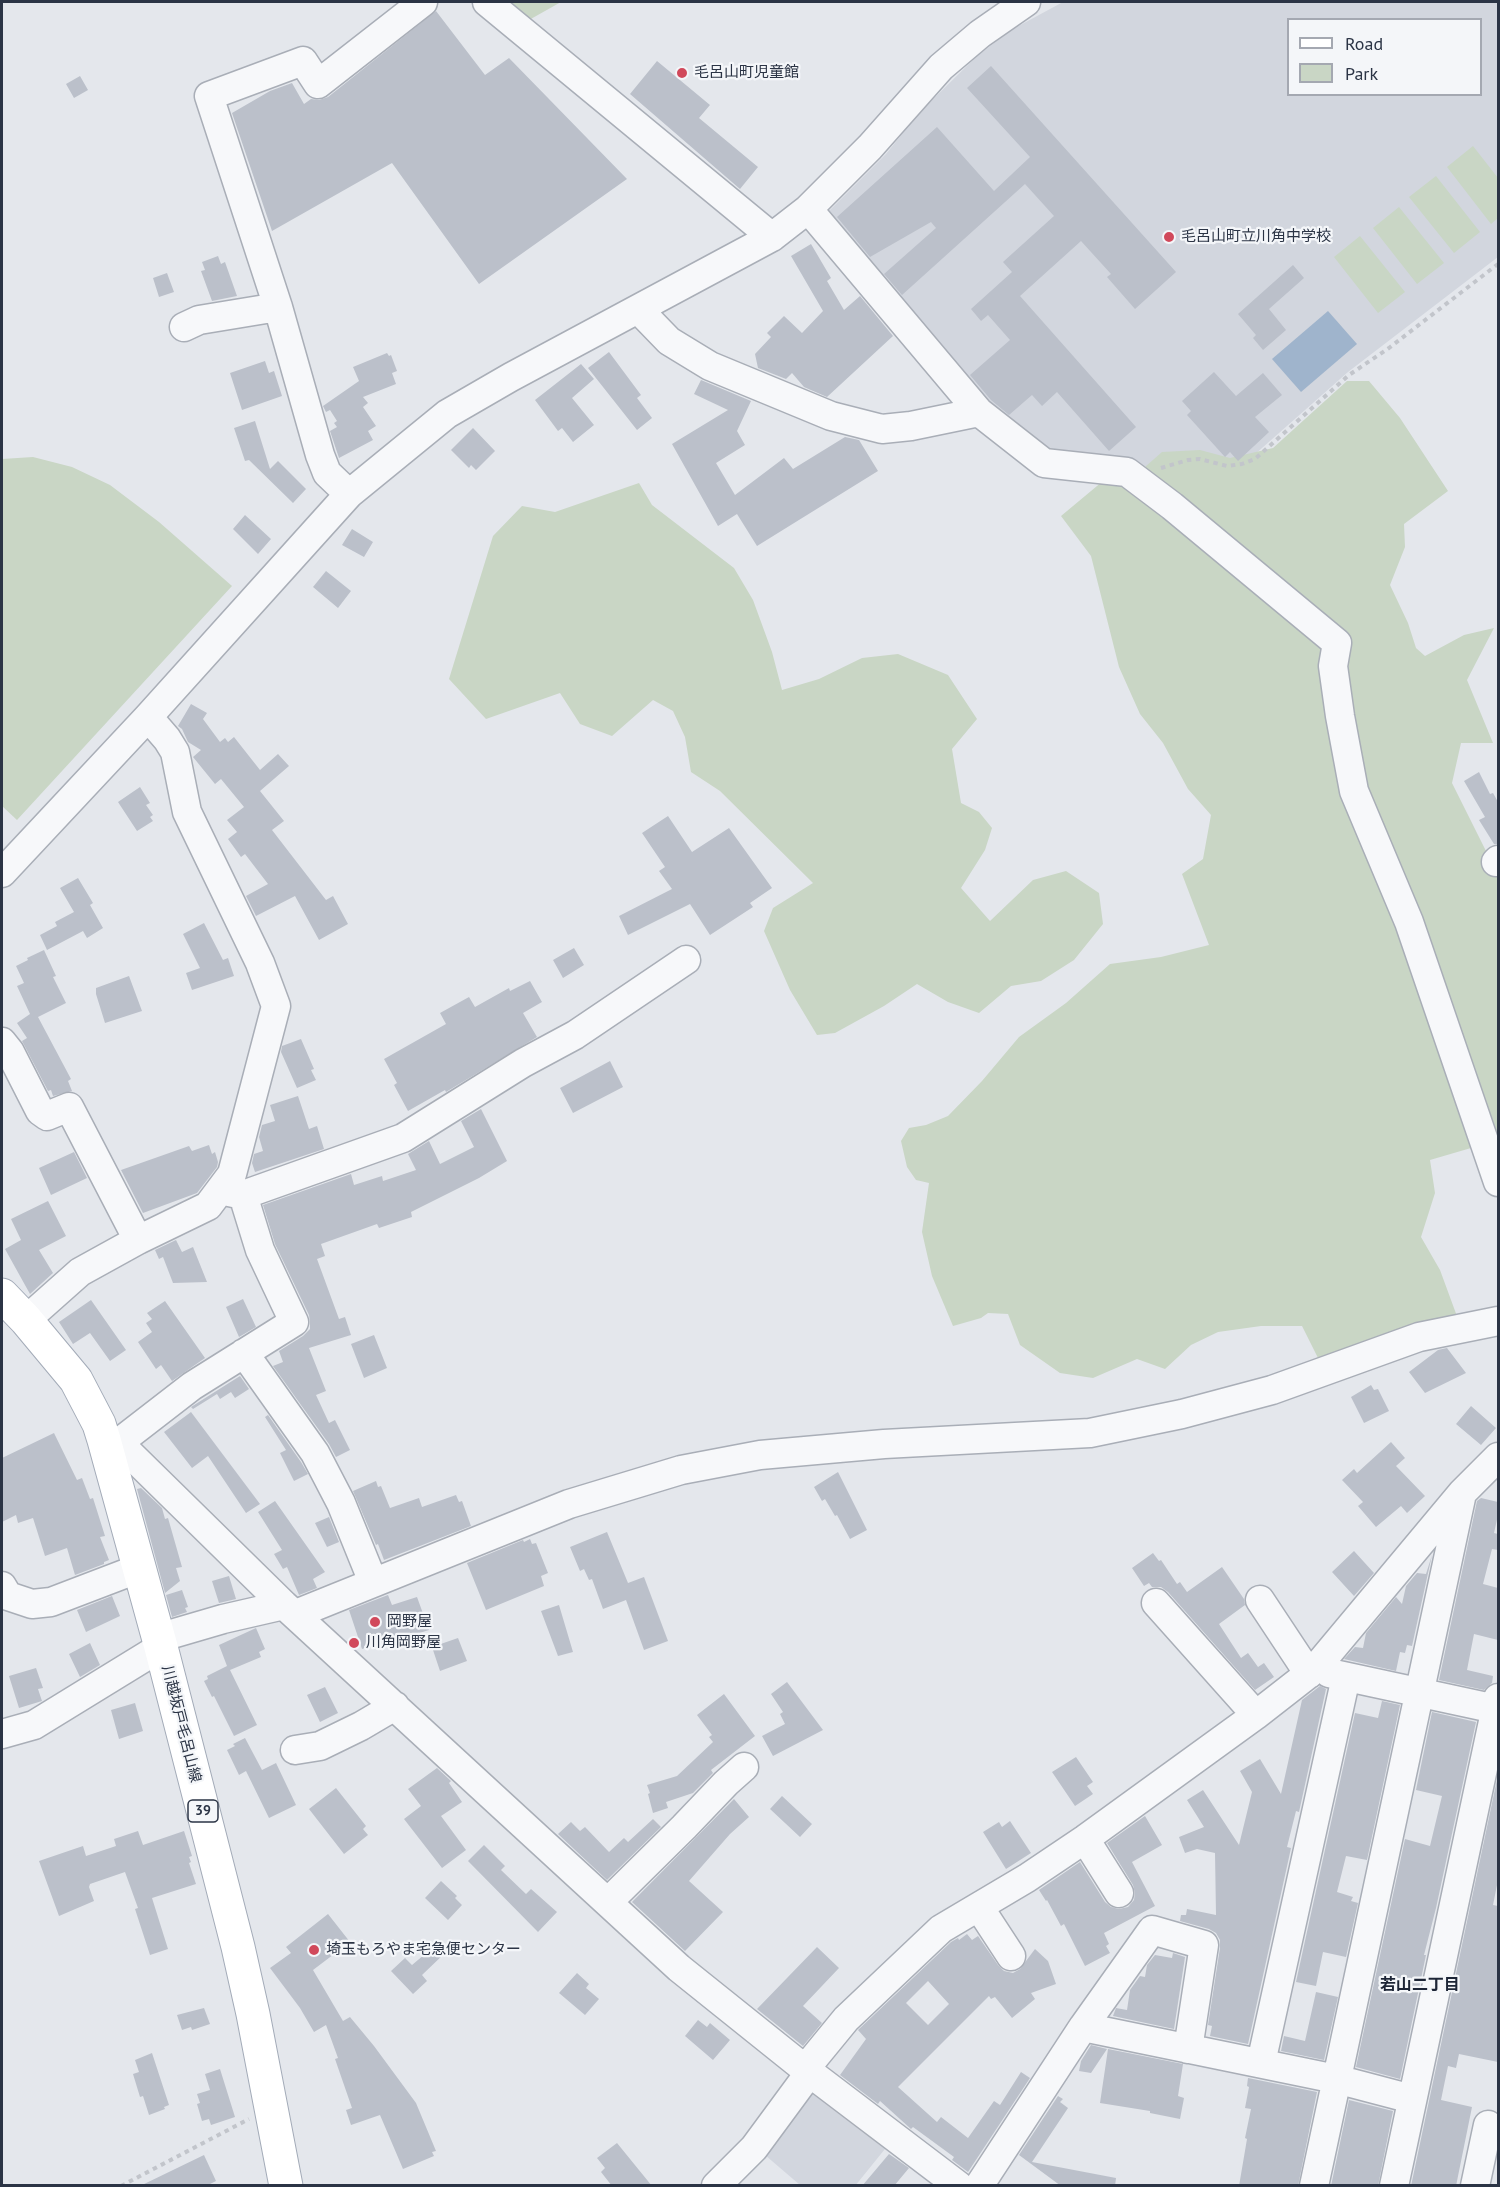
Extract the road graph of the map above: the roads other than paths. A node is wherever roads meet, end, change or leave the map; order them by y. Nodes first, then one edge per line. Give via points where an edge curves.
1 (423, 2) edge
2 (487, 2) edge
3 (1018, 3) edge
4 (808, 209) junction
5 (772, 237) junction
6 (278, 307) junction
7 (638, 309) junction
8 (184, 327) dead end
9 (979, 412) junction
10 (349, 494) junction
11 (148, 717) junction
12 (2, 873) edge
13 (686, 960) dead end
14 (2, 1042) edge
15 (1498, 1182) edge
16 (231, 1193) junction
17 (138, 1240) junction
18 (2, 1295) edge
19 (26, 1320) junction
20 (1498, 1322) edge
21 (244, 1353) junction
22 (110, 1442) junction
23 (1498, 1457) edge
24 (1462, 1492) junction
25 (140, 1568) junction
26 (373, 1582) junction
27 (2, 1586) edge
28 (1260, 1600) dead end
29 (1156, 1603) dead end
30 (290, 1610) junction
31 (159, 1642) junction
32 (1312, 1672) junction
33 (1347, 1677) junction
34 (1420, 1693) junction
35 (1497, 1703) edge
36 (396, 1706) junction
37 (1256, 1715) junction
38 (2, 1734) edge
39 (295, 1750) dead end
40 (744, 1767) dead end
41 (1085, 1839) junction
42 (1119, 1893) dead end
43 (608, 1902) junction
44 (979, 1907) junction
45 (1011, 1956) dead end
46 (1083, 2027) junction
47 (1188, 2049) junction
48 (1261, 2063) junction
49 (808, 2070) junction
50 (1336, 2079) junction
51 (1412, 2099) junction
52 (1488, 2124) dead end
53 (286, 2186) edge
54 (716, 2186) edge
55 (959, 2186) edge
56 (979, 2186) edge
57 (1314, 2186) edge
58 (1394, 2186) edge
59 (1475, 2186) edge

1 - 6 street via 318,84 303,61 209,96
2 - 5 street
3 - 4 street via 941,67
4 - 5 street
4 - 9 street
5 - 7 street
6 - 8 street via 199,320
6 - 10 street via 323,464
7 - 9 street via 669,341 710,366 831,416 882,429
7 - 10 street via 447,414
9 - 15 street via 1044,463 1127,472 1337,643 1333,666 1354,790 1409,922
10 - 11 street
11 - 12 street
11 - 16 street via 175,752 187,812 260,963 276,1006 232,1174
13 - 16 street via 575,1035 403,1138
14 - 17 street via 39,1111 47,1116 69,1107
16 - 17 street
16 - 21 street via 294,1322
17 - 19 street via 80,1272
18 - 19 main road, 川越坂戸毛呂山線 / 39
19 - 22 main road, 川越坂戸毛呂山線 / 39 via 76,1380
20 - 26 street via 1419,1337 1272,1390 1090,1433 760,1455 681,1470 569,1504
21 - 22 street
21 - 26 street via 315,1453 341,1503
22 - 25 main road, 川越坂戸毛呂山線 / 39
22 - 30 street via 126,1450
23 - 24 street
24 - 32 street
24 - 34 street
25 - 27 street via 51,1602 32,1604 8,1596
25 - 31 main road, 川越坂戸毛呂山線 / 39
26 - 30 street
28 - 32 street
29 - 37 street
30 - 31 street via 223,1619
30 - 36 street
31 - 38 street via 34,1725
31 - 53 main road, 川越坂戸毛呂山線 / 39 via 238,1947
32 - 33 street
32 - 37 street
33 - 34 street
33 - 48 street
34 - 35 street
34 - 50 street
35 - 51 street
36 - 39 street via 320,1746
36 - 43 street
37 - 41 street
40 - 43 street
41 - 42 street
41 - 44 street
43 - 49 street via 679,1968
44 - 45 street
44 - 49 street via 941,1929 846,2019
46 - 47 street
46 - 47 street via 1152,1930 1204,1945
46 - 56 street
47 - 48 street
48 - 50 street
49 - 54 street via 754,2148
49 - 55 street
50 - 51 street
50 - 57 street
51 - 58 street
52 - 59 street

